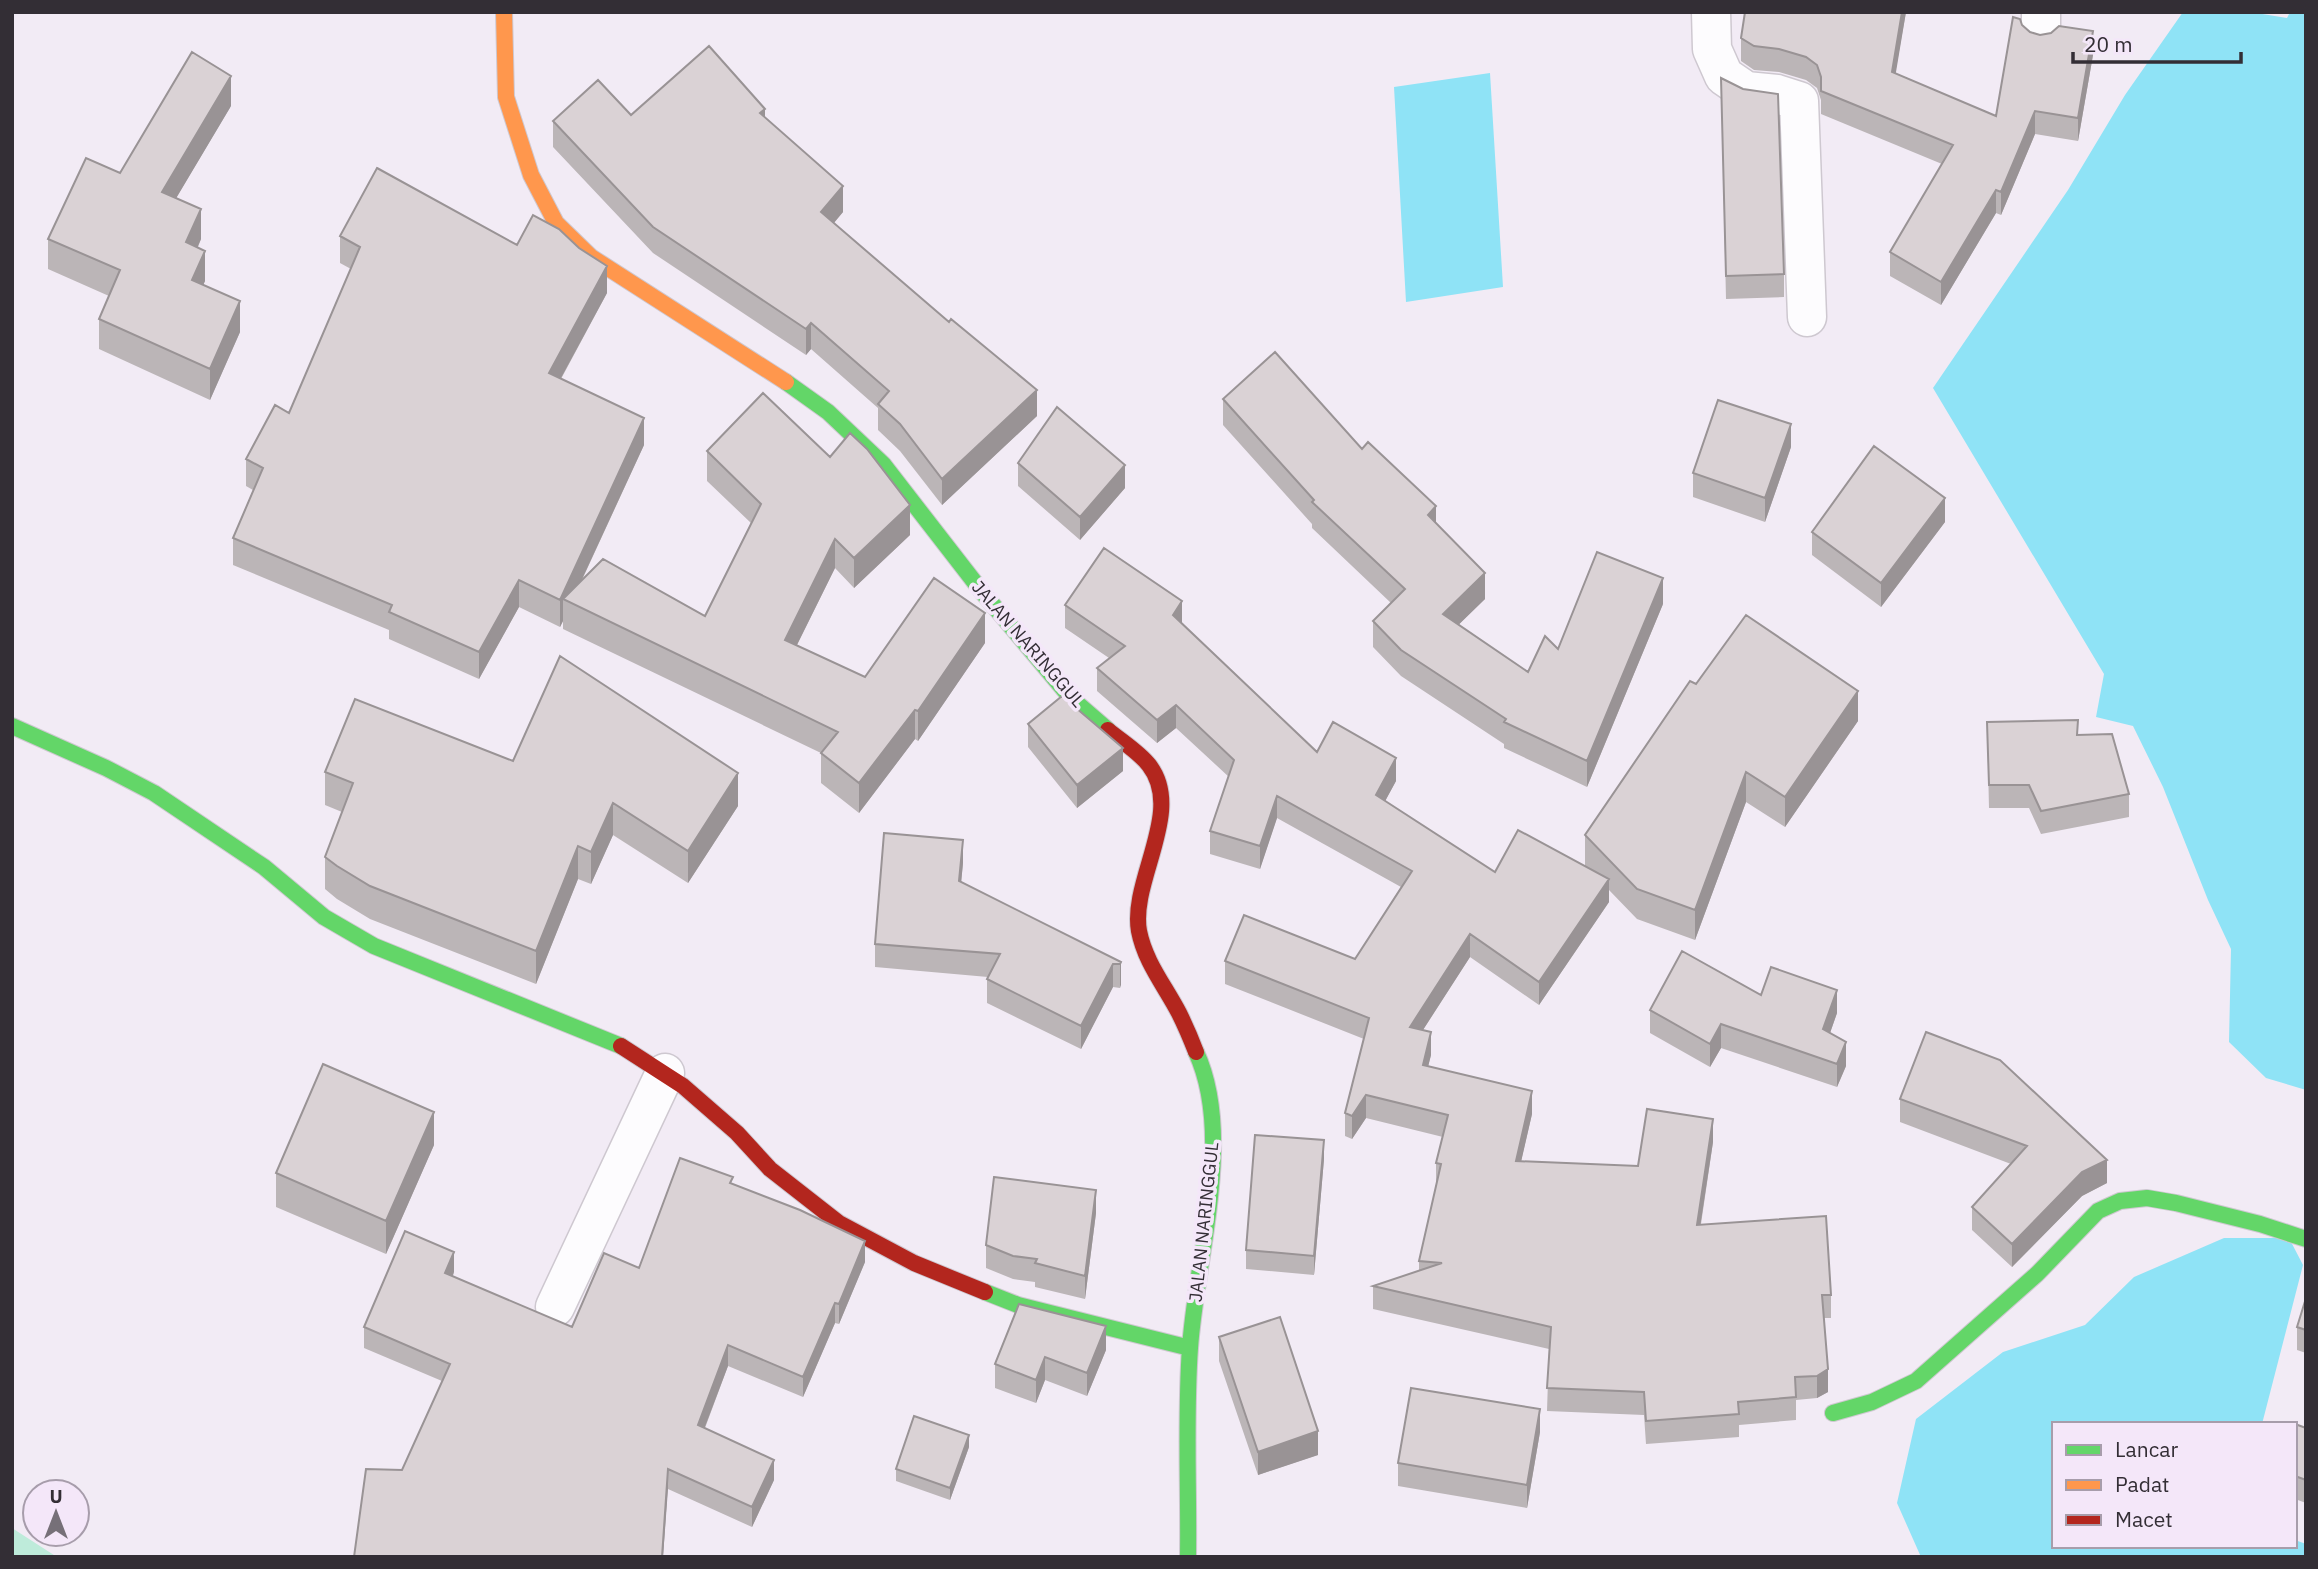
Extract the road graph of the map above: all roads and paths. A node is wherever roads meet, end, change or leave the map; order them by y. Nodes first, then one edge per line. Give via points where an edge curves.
1 (504, 12) edge
2 (1712, 12) edge
3 (1807, 317) dead end
4 (12, 726) edge
5 (665, 1073) junction
6 (2306, 1239) edge
7 (555, 1307) dead end
8 (1190, 1348) junction
9 (1833, 1413) dead end
10 (1188, 1557) edge

1 - 8 street, JALAN NARINGGUL via 506,97 531,175 556,223 591,257 765,367 837,420 883,464 1071,698 1149,765 1159,785 1161,817 1138,907 1139,931 1149,962 1180,1013 1203,1066 1213,1121 1211,1179
2 - 3 street via 1712,49 1724,76 1746,91 1798,101
4 - 5 street via 154,793 264,867 324,917 374,946 630,1050
5 - 7 street
5 - 8 street via 737,1133 770,1170 839,1223 903,1257 1018,1305
6 - 9 street via 2175,1203 2147,1198 2120,1201 2098,1211 2037,1274 1916,1381 1872,1402
8 - 10 street, JALAN NARINGGUL

